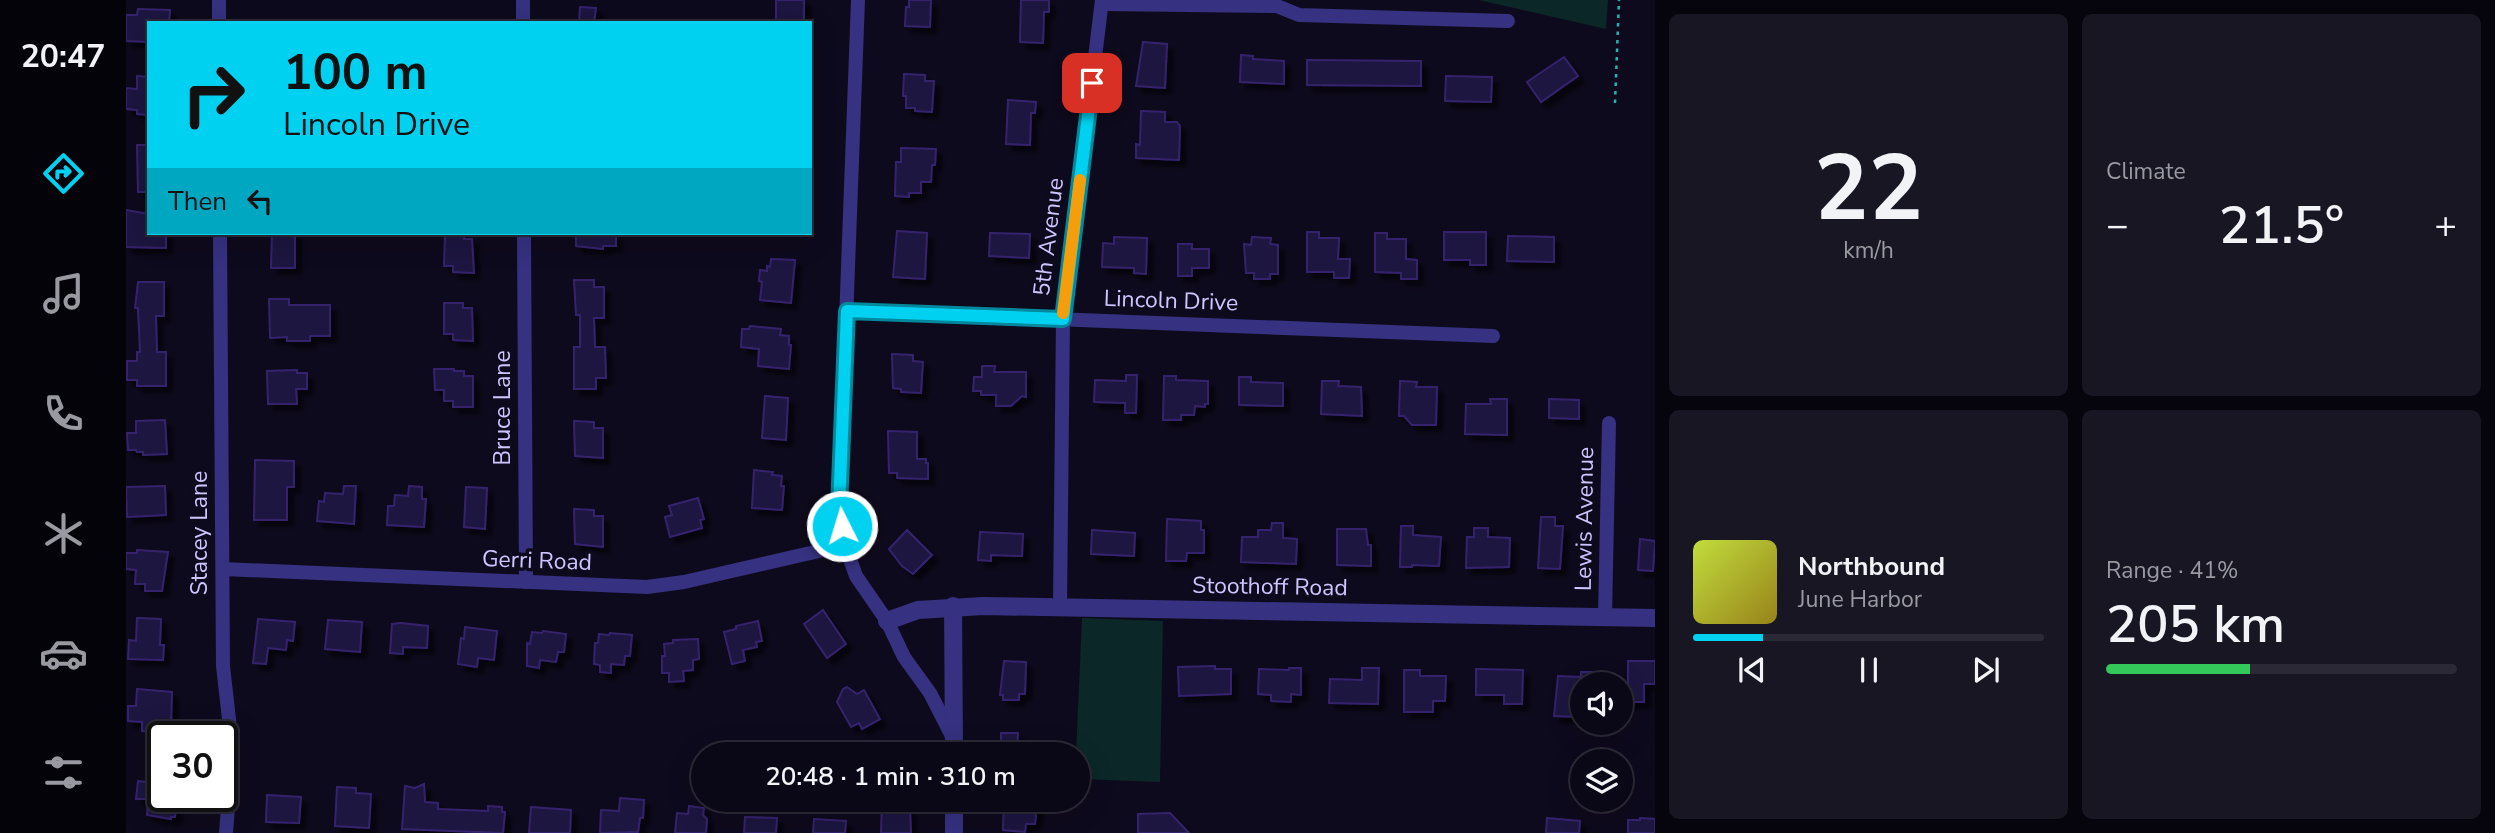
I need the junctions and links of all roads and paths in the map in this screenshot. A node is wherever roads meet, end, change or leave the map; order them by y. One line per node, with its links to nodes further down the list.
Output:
1 (219, 0): 6 (street)
2 (523, 0): 7 (street)
3 (858, 0): 12 (street)
4 (1619, 0): 9 (path)
5 (1102, 2): 8 (street); 13 (street, 5th Avenue)
6 (219, 21)
7 (523, 21)
8 (1508, 21)
9 (1615, 103)
10 (220, 235): 17 (street, Stacey Lane)
11 (524, 235): 18 (street, Bruce Lane)
12 (847, 311): 13 (street, Lincoln Drive); 16 (street)
13 (1063, 319): 14 (street, Lincoln Drive); 20 (street, 5th Avenue)
14 (1493, 336)
15 (1609, 423): 21 (street, Lewis Avenue)
16 (845, 545): 18 (street, Gerri Road); 23 (street)
17 (223, 569): 18 (street, Gerri Road); 27 (street, Stacey Lane)
18 (526, 582)
19 (953, 606): 20 (street, Stoothoff Road); 23 (street, Stoothoff Road); 25 (street)
20 (1060, 606): 21 (street, Stoothoff Road)
21 (1605, 616): 22 (street, Stoothoff Road)
22 (1655, 618)
23 (887, 621): 24 (street)
24 (952, 742)
25 (954, 742)
26 (954, 812): 28 (street)
27 (226, 833)
28 (954, 833)

